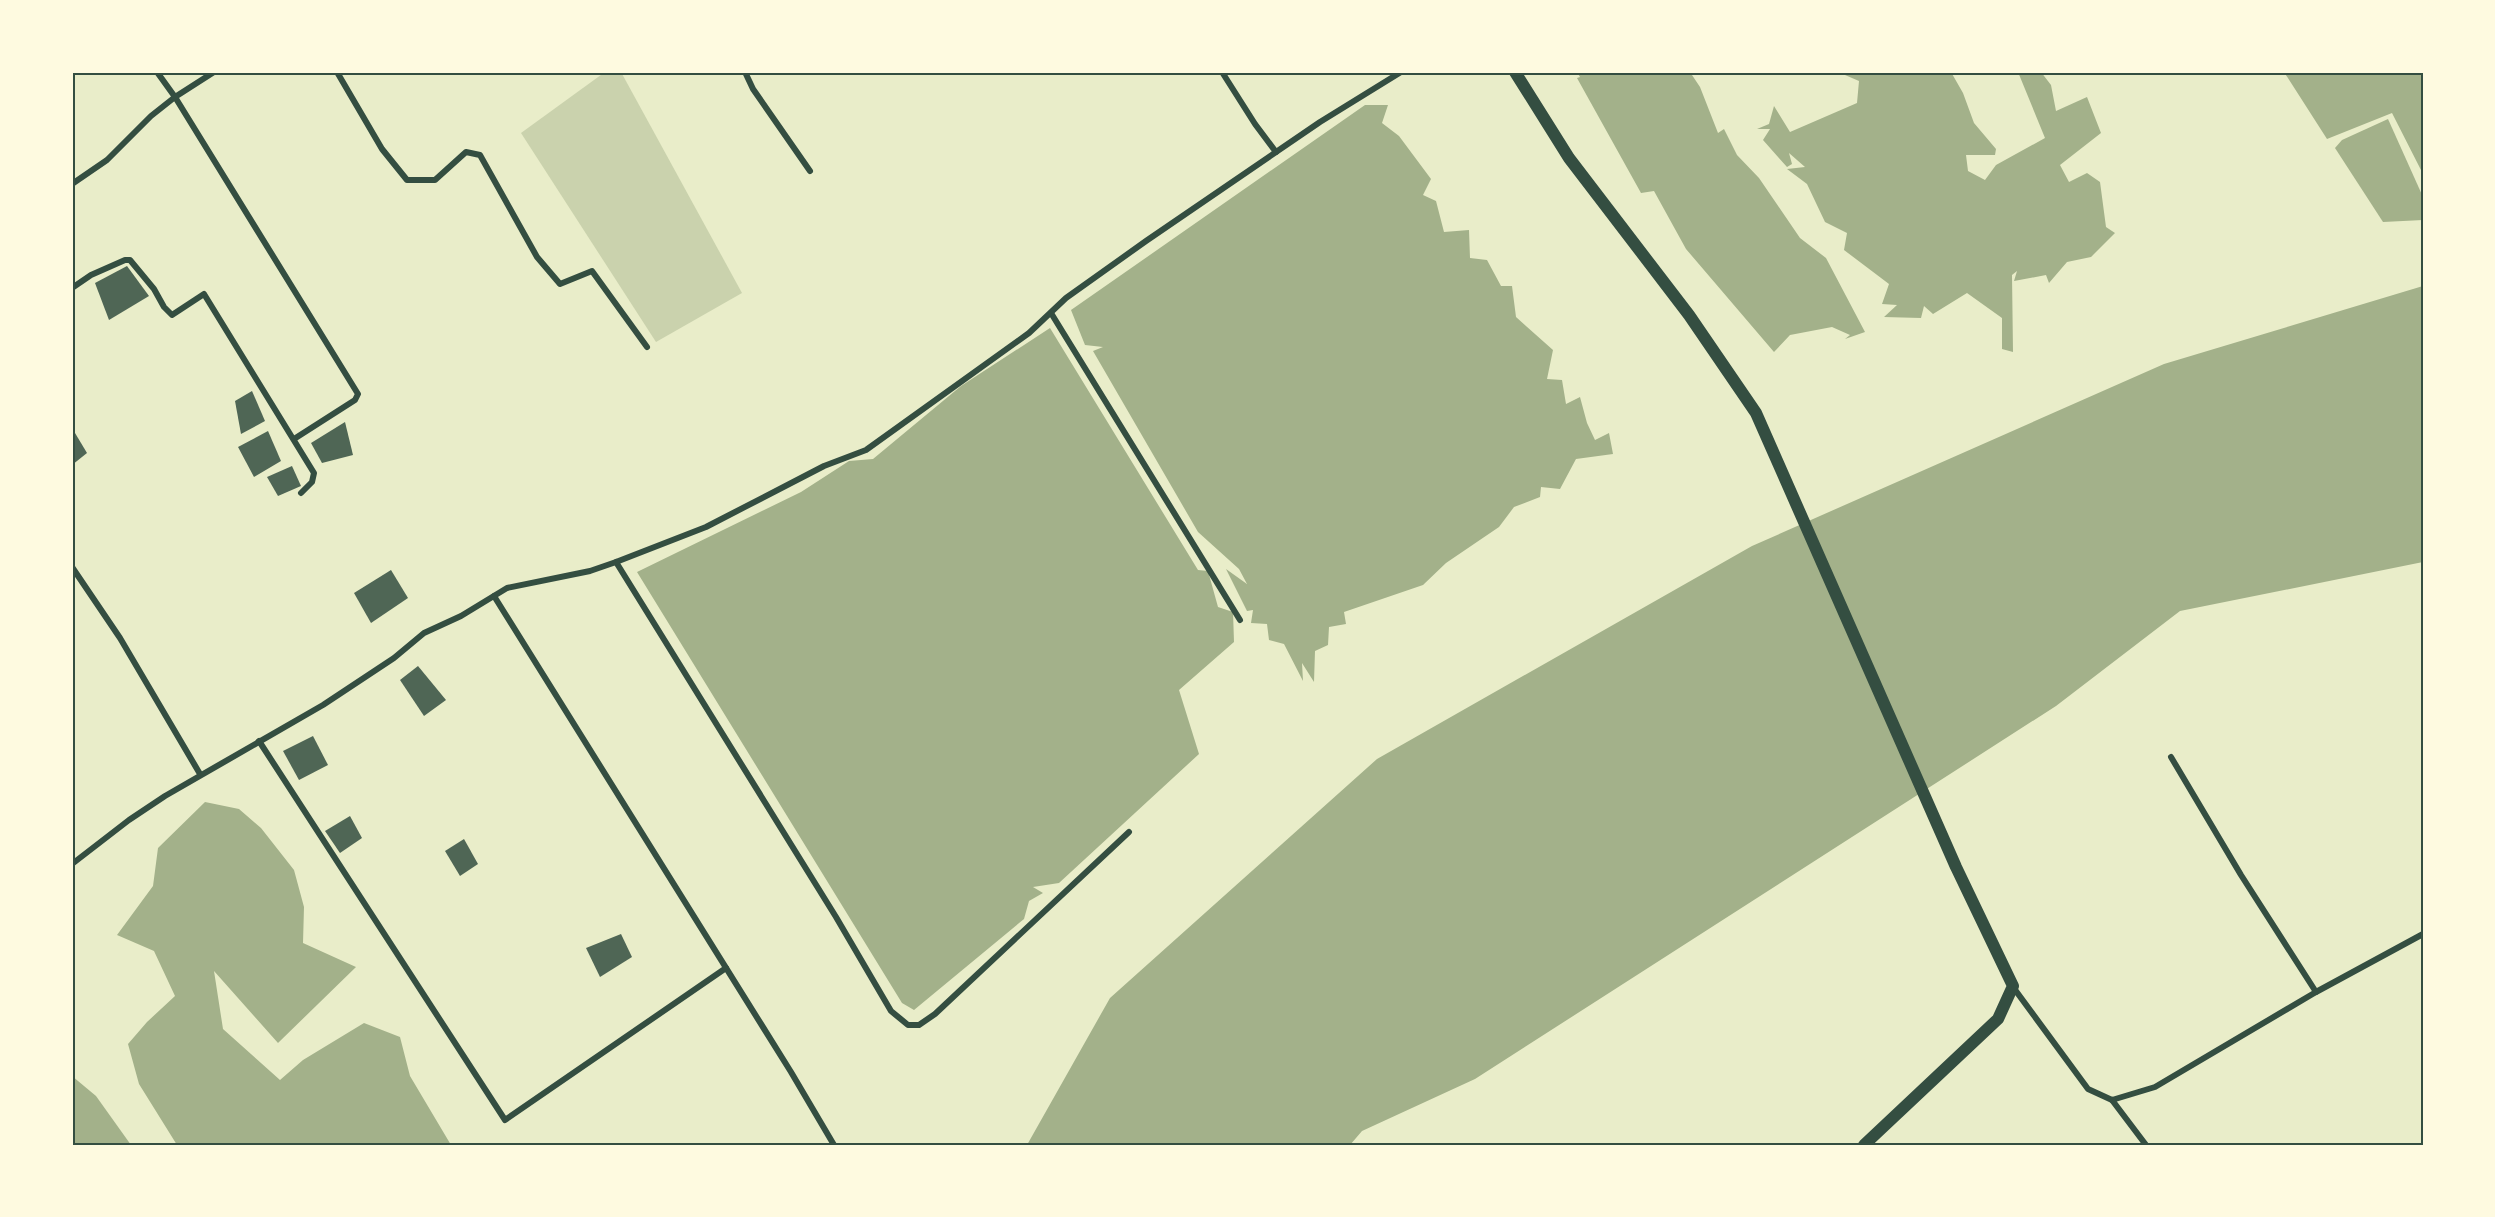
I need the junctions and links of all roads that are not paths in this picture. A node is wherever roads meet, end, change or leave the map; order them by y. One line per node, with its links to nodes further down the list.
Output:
1 (157, 72): 8 (street)
2 (214, 72): 8 (street)
3 (337, 72): 14 (street)
4 (745, 72): 10 (street)
5 (1222, 72): 9 (street)
6 (1401, 72): 9 (street)
7 (1515, 72): 28 (main road)
8 (176, 97): 11 (street); 15 (street)
9 (1276, 152): 13 (street)
10 (810, 171)
11 (72, 184)
12 (72, 288): 15 (street)
13 (1051, 313): 17 (street); 20 (street)
14 (647, 347)
15 (294, 439): 16 (street)
16 (301, 493)
17 (615, 562): 19 (street); 24 (street)
18 (72, 567): 23 (street)
19 (494, 596): 21 (street); 27 (street)
20 (1240, 620)
21 (259, 741): 23 (street); 27 (street)
22 (2171, 757): 29 (street)
23 (200, 774): 25 (street)
24 (1129, 832)
25 (72, 864)
26 (2423, 934): 29 (street)
27 (726, 968): 31 (street)
28 (2013, 986): 30 (street); 32 (main road)
29 (2316, 993): 30 (street)
30 (2112, 1100): 33 (street)
31 (834, 1145)
32 (1864, 1145)
33 (2146, 1145)

